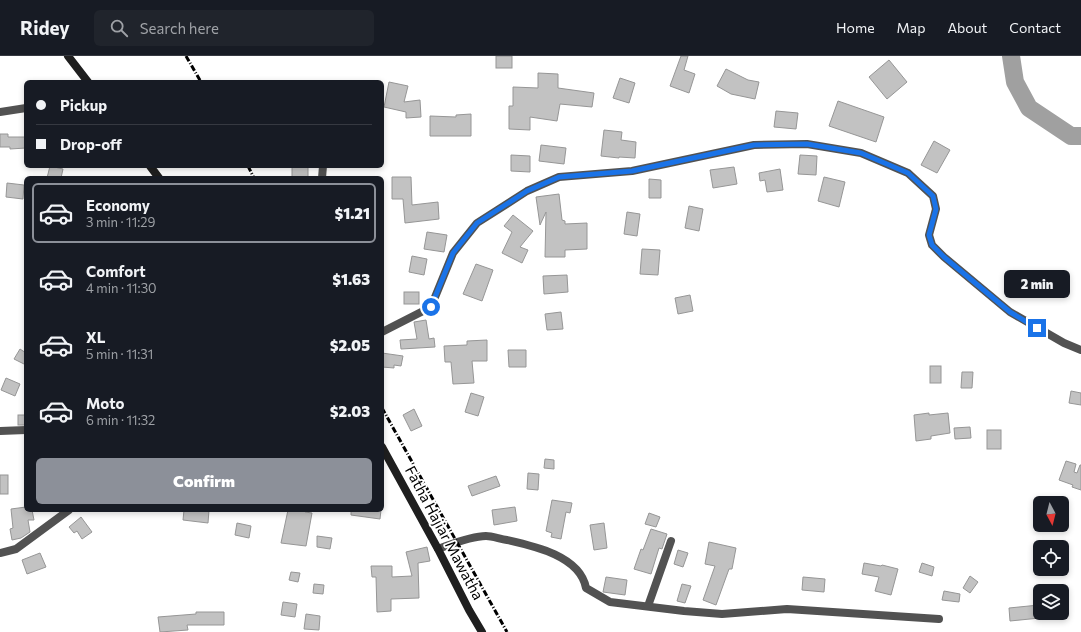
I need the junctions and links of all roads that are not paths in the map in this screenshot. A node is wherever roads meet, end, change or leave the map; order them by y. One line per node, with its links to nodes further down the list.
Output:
1 (68, 56): 2 (street)
2 (86, 80)
3 (24, 108): 4 (street)
4 (0, 112)
5 (384, 331): 6 (street)
6 (1081, 350)
7 (24, 430): 8 (street)
8 (0, 431)
9 (384, 451): 12 (street, Fatha Hajiar Mawatha)
10 (66, 512): 13 (street)
11 (671, 542): 14 (street)
12 (438, 549): 14 (street); 16 (street, Fatha Hajiar Mawatha)
13 (0, 554)
14 (648, 606): 15 (street)
15 (939, 619)
16 (482, 632)

